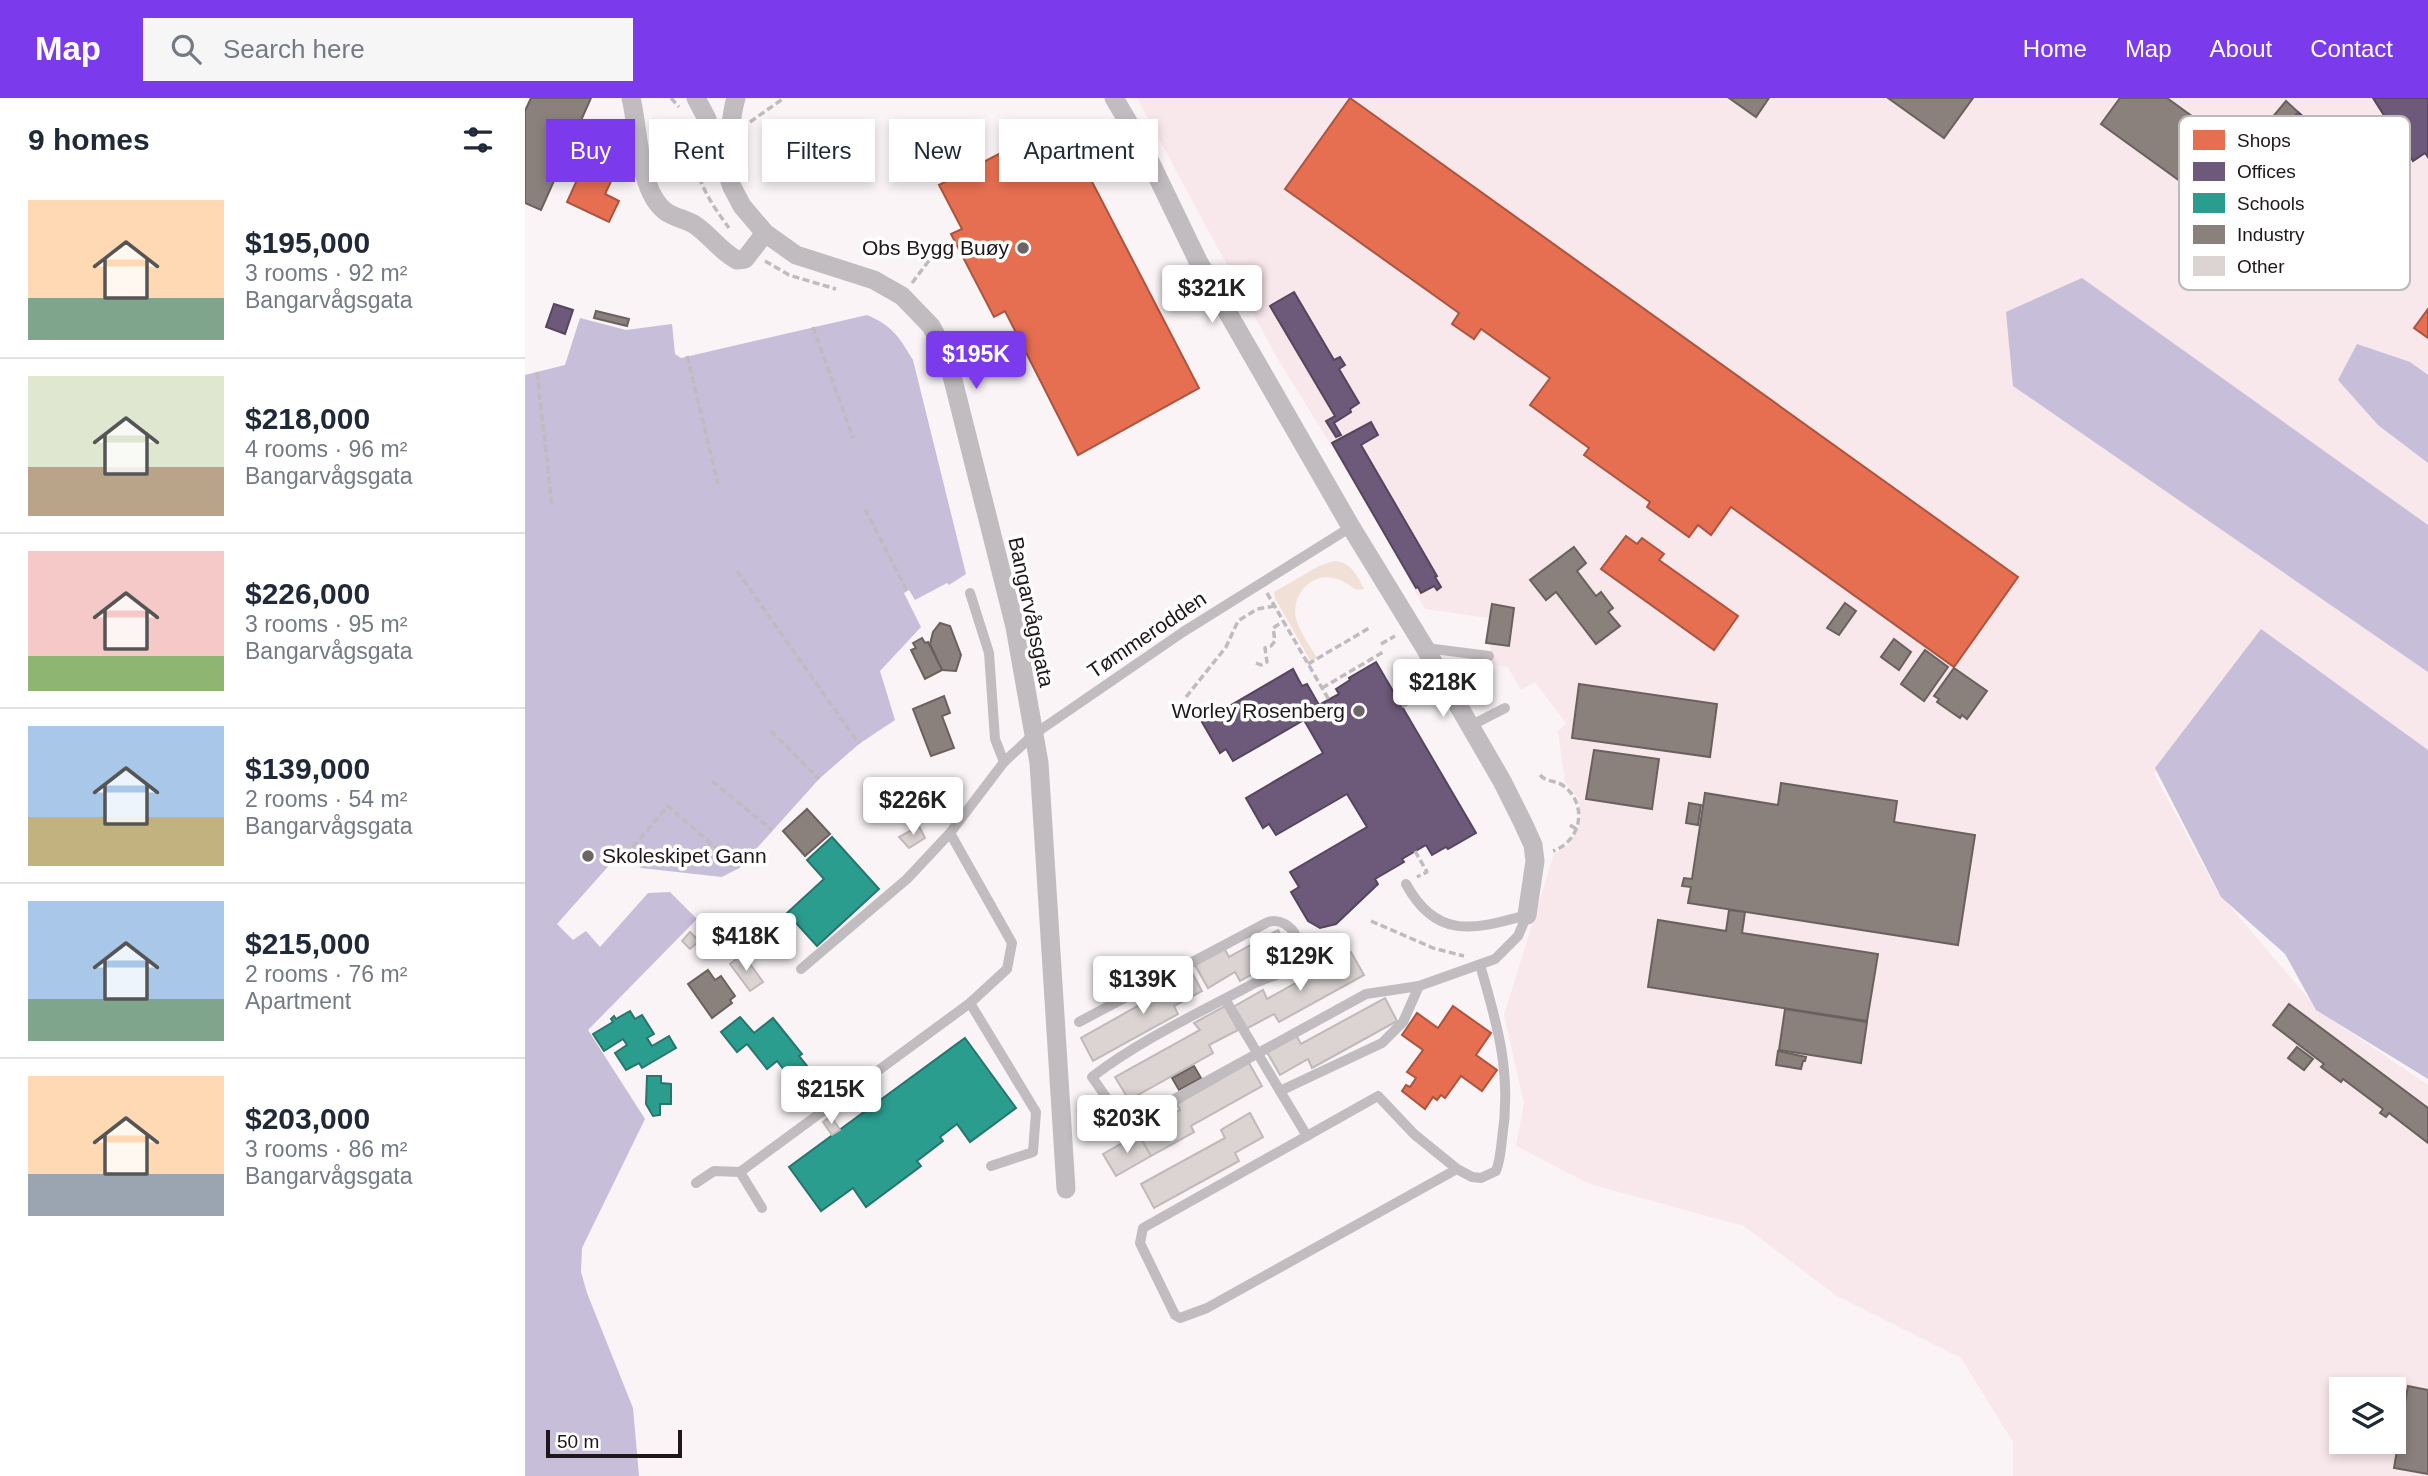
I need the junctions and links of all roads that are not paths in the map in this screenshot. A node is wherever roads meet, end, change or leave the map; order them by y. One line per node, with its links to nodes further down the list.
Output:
1 (736, 98): 6 (street)
2 (1114, 98): 11 (street)
3 (633, 105): 8 (street)
4 (689, 105): 5 (street, Bangarvågsgata)
5 (707, 119)
6 (731, 119)
7 (730, 182): 8 (street, Bangarvågsgata)
8 (765, 233): 10 (street, Bangarvågsgata)
9 (989, 341): 10 (lane)
10 (947, 356): 17 (street, Bangarvågsgata)
11 (1351, 527): 13 (street); 17 (lane, Tømmerodden)
12 (970, 593): 18 (lane)
13 (1425, 648): 14 (lane); 16 (street)
14 (1489, 656)
15 (1505, 709): 16 (lane)
16 (1470, 726): 21 (street)
17 (1033, 735): 18 (lane, Tømmerodden); 35 (street, Bangarvågsgata)
18 (1004, 762): 19 (lane, Tømmerodden)
19 (950, 834): 23 (lane, Tømmerodden); 26 (lane)
20 (1406, 884): 21 (lane)
21 (1527, 915): 22 (lane)
22 (1485, 963): 24 (lane); 32 (lane)
23 (801, 969)
24 (1419, 986): 28 (lane); 29 (lane)
25 (1225, 999): 27 (lane); 28 (lane); 28 (lane)
26 (970, 1003): 31 (lane); 33 (lane)
27 (1079, 1022)
28 (1256, 1053): 29 (lane)
29 (1280, 1091): 30 (lane)
30 (1307, 1136): 32 (lane); 32 (lane)
31 (991, 1166)
32 (1457, 1169)
33 (740, 1172): 34 (lane); 36 (lane)
34 (696, 1183)
35 (1066, 1189)
36 (762, 1208)

